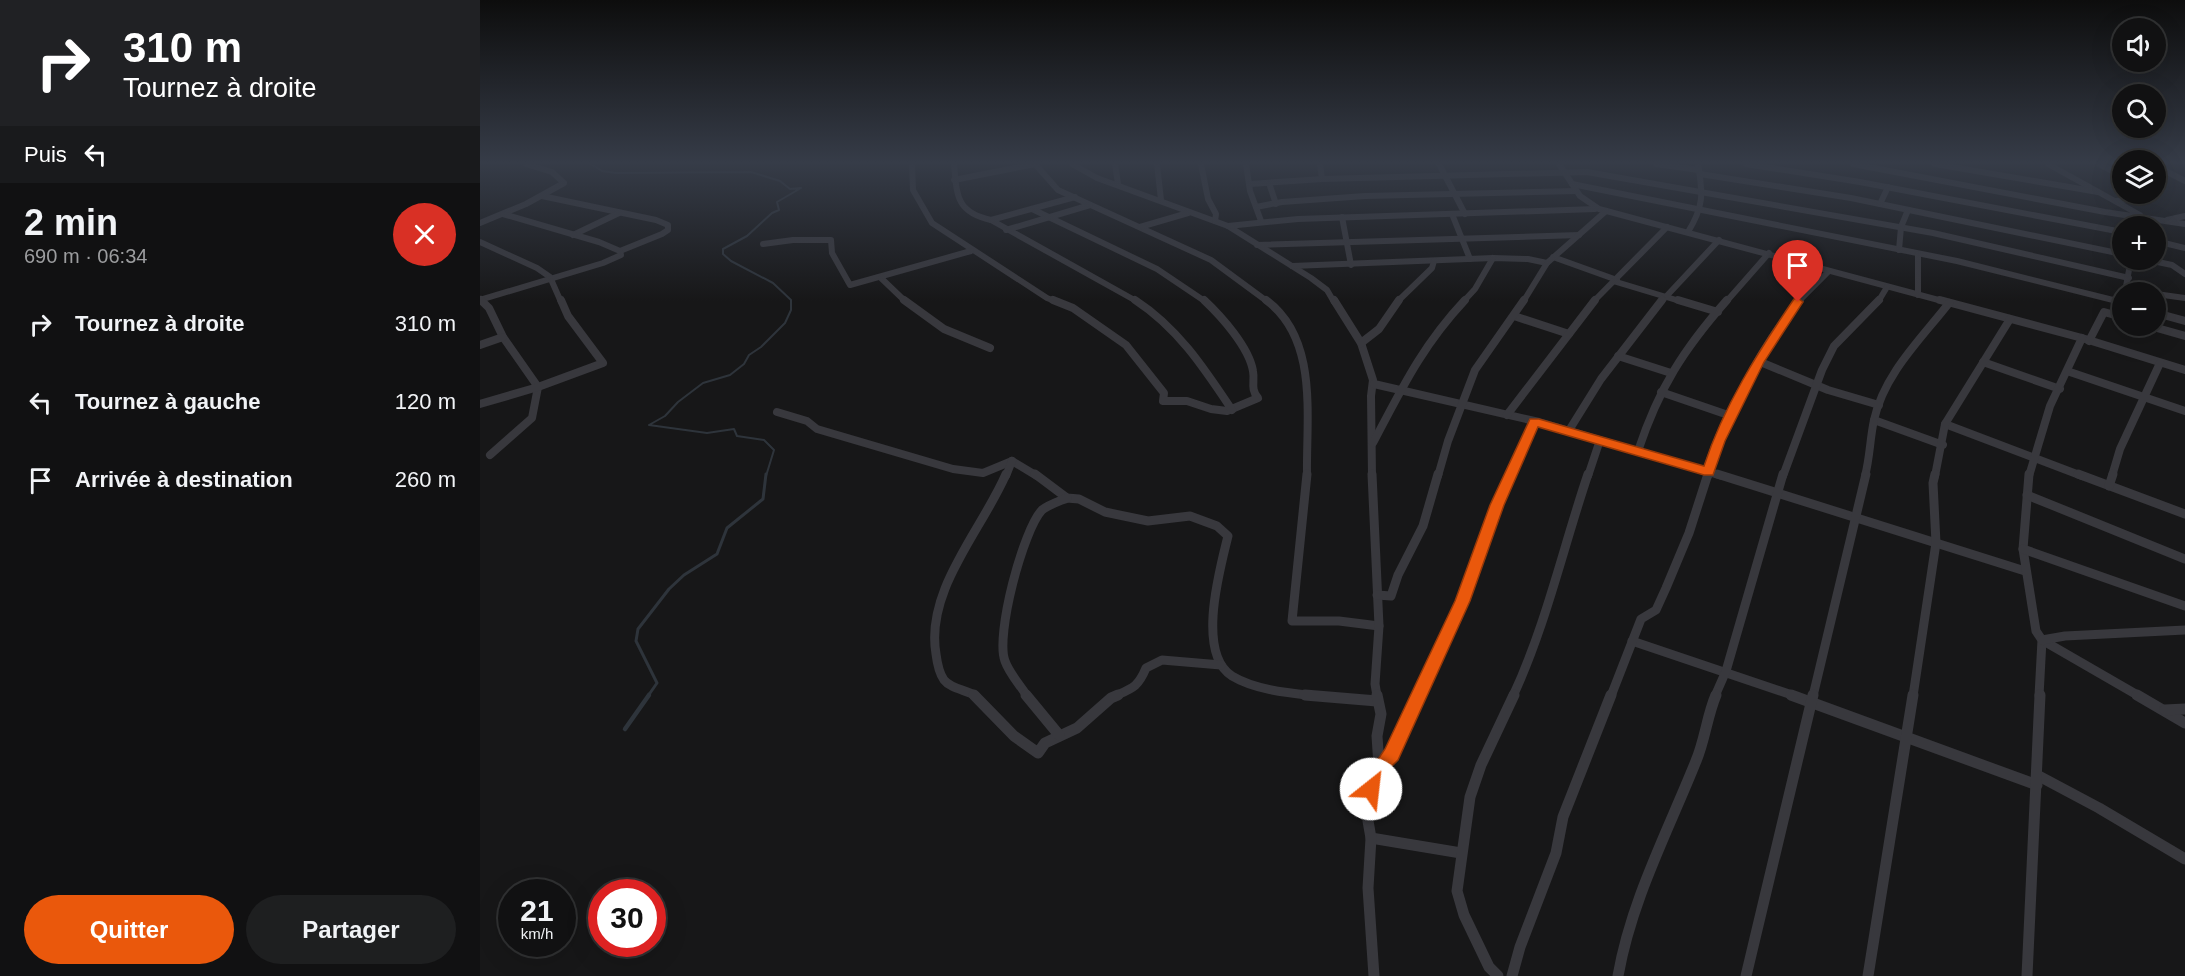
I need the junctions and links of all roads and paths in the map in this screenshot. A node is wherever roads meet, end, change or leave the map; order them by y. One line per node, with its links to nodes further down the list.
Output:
1 (513, 210): 23 (street)
2 (603, 210): 21 (street)
3 (924, 210): 57 (street)
4 (969, 210): 30 (street)
5 (1030, 210): 30 (street)
6 (1033, 210): 29 (street)
7 (1076, 210): 29 (street)
8 (1101, 210): 37 (street)
9 (1181, 210): 22 (street)
10 (1214, 210): 33 (street)
11 (1257, 210): 34 (street)
12 (1463, 210): 25 (street)
13 (1603, 210): 25 (street); 39 (street); 46 (street)
14 (1694, 210): 19 (street)
15 (1803, 210): 40 (street)
16 (1908, 210): 40 (street); 58 (street)
17 (2007, 210): 41 (street)
18 (2092, 210): 20 (street)
19 (1702, 211): 44 (street); 55 (street)
20 (2105, 212): 26 (street); 41 (street)
21 (619, 213): 45 (street); 56 (street)
22 (1188, 213): 33 (street); 37 (street)
23 (503, 214): 35 (street); 45 (street)
24 (1452, 214): 25 (street); 28 (street); 47 (street)
25 (1465, 214)
26 (2132, 216)
27 (2185, 216): 31 (street)
28 (1342, 217): 34 (street); 49 (street)
29 (1049, 218): 42 (street); 115 (street)
30 (991, 220): 42 (street)
31 (2166, 220)
32 (2166, 220): 36 (street)
33 (1215, 221): 38 (street)
34 (1261, 221): 38 (street)
35 (480, 223)
36 (2185, 224)
37 (1140, 226): 144 (street)
38 (1227, 226): 53 (street)
39 (1667, 227): 44 (street); 74 (street)
40 (1901, 227): 55 (street); 73 (street)
41 (2104, 228): 43 (street)
42 (1006, 230): 115 (street)
43 (2112, 230)
44 (1688, 232): 48 (street)
45 (573, 234): 56 (street)
46 (1579, 235): 47 (street); 63 (street)
47 (1461, 238): 49 (street); 62 (street)
48 (1719, 240): 59 (street); 79 (street)
49 (1347, 241): 53 (street); 66 (street)
50 (480, 242): 71 (street)
51 (2166, 243): 54 (street)
52 (763, 244): 72 (street)
53 (1257, 245): 67 (street)
54 (2185, 248)
55 (1899, 250): 60 (street)
56 (620, 251): 71 (street)
57 (971, 251): 72 (street); 115 (street)
58 (2112, 252)
59 (1768, 253): 69 (street); 84 (street)
60 (1918, 254): 77 (street); 82 (street)
61 (1493, 258): 62 (street); 63 (street); 109 (street)
62 (1470, 259): 64 (street)
63 (1550, 260): 74 (street); 86 (street)
64 (1434, 261): 66 (street); 95 (street)
65 (2166, 263): 70 (street)
66 (1351, 265): 67 (street)
67 (1292, 266): 95 (street)
68 (2129, 270): 73 (street)
69 (1828, 272): 76 (street); 99 (street)
70 (2185, 274)
71 (550, 277): 81 (street); 107 (street)
72 (880, 278): 97 (street)
73 (2129, 278): 75 (street)
74 (1615, 280): 79 (street); 91 (street)
75 (2128, 282)
76 (1887, 287): 77 (street); 106 (street)
77 (1918, 295): 83 (street)
78 (2166, 295): 80 (street)
79 (1665, 296): 84 (street); 98 (street)
80 (2185, 298)
81 (480, 299): 93 (street)
82 (2112, 300)
83 (1949, 303): 88 (street); 114 (street)
84 (1718, 312): 104 (street)
85 (2112, 314): 94 (street)
86 (1514, 316): 91 (street); 112 (street)
87 (2166, 316): 89 (street)
88 (2010, 319): 94 (street); 100 (street)
89 (2185, 321)
90 (2166, 331): 92 (street)
91 (1569, 334): 118 (street)
92 (2185, 336)
93 (503, 337): 96 (street); 107 (street)
94 (2086, 339): 101 (street); 103 (street)
95 (1361, 343): 105 (street)
96 (480, 345)
97 (990, 348)
98 (1618, 356): 104 (street); 123 (street)
99 (1758, 362): 106 (street); 119 (street)
100 (1983, 362): 108 (street); 122 (street)
101 (2160, 363): 102 (street); 111 (street)
102 (2185, 370)
103 (2067, 371): 108 (street); 111 (street)
104 (1671, 373): 110 (street)
105 (1374, 384): 109 (street); 126 (street)
106 (1816, 385): 114 (street); 133 (street)
107 (538, 387): 113 (street); 128 (street)
108 (2060, 388): 129 (street)
109 (1401, 389): 112 (street); 126 (street)
110 (1661, 392): 119 (street); 127 (street)
111 (2145, 398): 116 (street); 132 (street)
112 (1462, 403): 118 (street); 142 (street)
113 (480, 404)
114 (1879, 405): 120 (street)
115 (1232, 410)
116 (2185, 411)
117 (777, 412): 130 (street)
118 (1507, 415): 121 (street)
119 (1731, 416): 131 (street)
120 (1874, 420): 125 (street); 137 (street)
121 (1534, 422): 123 (street); 157 (street)
122 (1945, 424): 125 (street); 129 (street)
123 (1568, 432): 124 (street)
124 (1600, 440): 127 (street); 160 (street)
125 (1943, 445): 138 (street)
126 (1372, 446): 142 (street)
127 (1638, 451): 131 (street)
128 (490, 455)
129 (2033, 456): 132 (street); 134 (street)
130 (1012, 461): 135 (street); 155 (street)
131 (1708, 472): 133 (street); 147 (street)
132 (2109, 486): 136 (street)
133 (1776, 493): 137 (street); 149 (street)
134 (2028, 495): 139 (street); 140 (street)
135 (1067, 498): 148 (street); 155 (street)
136 (2185, 514)
137 (1854, 516): 138 (street); 151 (street)
138 (1936, 543): 141 (street); 156 (street)
139 (2024, 549): 141 (street); 143 (street)
140 (2185, 559)
141 (2025, 571): 146 (street)
142 (1377, 595): 144 (street)
143 (2185, 606)
144 (1379, 626): 150 (street)
145 (2185, 630): 146 (street)
146 (2042, 640): 153 (street); 158 (street)
147 (1632, 641): 149 (street); 164 (street)
148 (1221, 665): 150 (street); 155 (street)
149 (1726, 671): 151 (street); 165 (street)
150 (1377, 701): 157 (street)
151 (1810, 702): 156 (street); 166 (street)
152 (2185, 709): 153 (street)
153 (2163, 711): 154 (street)
154 (2185, 723)
155 (1059, 735)
156 (1908, 739): 158 (street); 167 (street)
157 (1379, 766): 159 (street)
158 (2037, 780): 161 (street); 168 (street)
159 (1371, 838): 160 (street); 162 (street)
160 (1461, 853): 163 (street)
161 (2185, 859)
162 (1374, 976)
163 (1498, 976)
164 (1512, 976)
165 (1618, 976)
166 (1746, 976)
167 (1868, 976)
168 (2027, 976)

